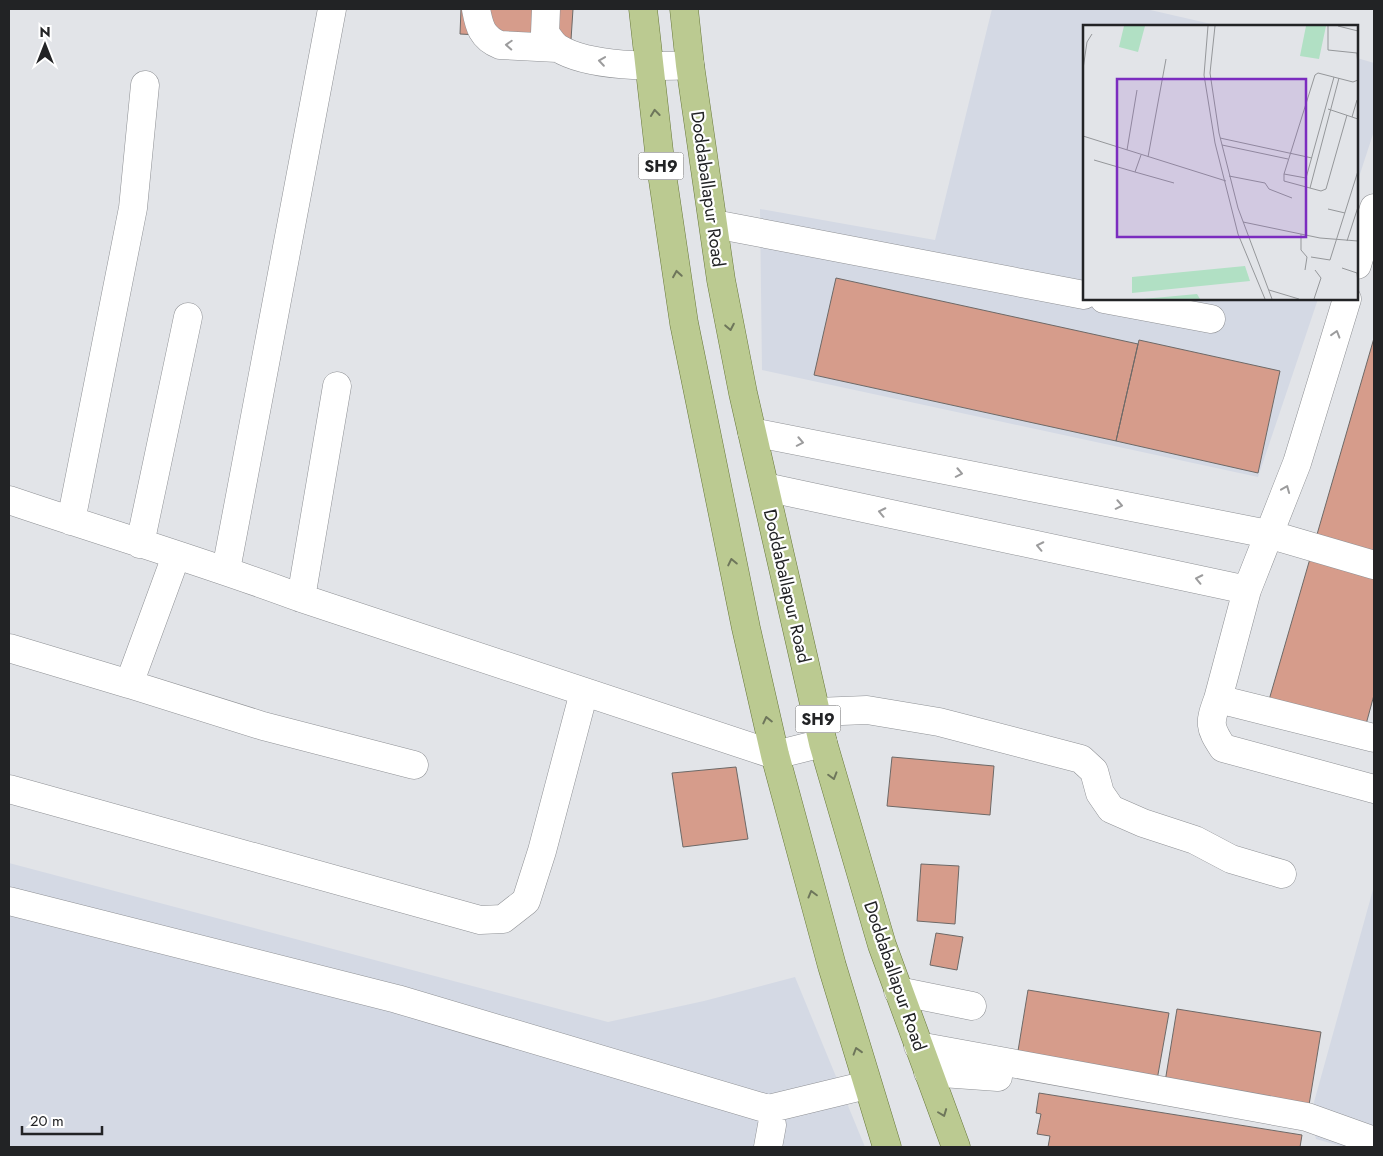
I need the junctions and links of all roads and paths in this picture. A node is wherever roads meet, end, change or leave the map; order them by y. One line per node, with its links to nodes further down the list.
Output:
1 (332, 9): 27 (street)
2 (476, 9): 6 (street, one-way to 2)
3 (546, 9): 6 (street)
4 (643, 9): 8 (main road, SH9)
5 (684, 9): 7 (main road, Doddaballapur Road / SH9)
6 (558, 48): 8 (street, one-way to 6)
7 (690, 65): 8 (street); 11 (main road, Doddaballapur Road / SH9)
8 (650, 67): 37 (main road, SH9, one-way to 8)
9 (145, 85): 22 (street)
10 (1374, 208): 12 (street)
11 (714, 224): 13 (street); 19 (main road, Doddaballapur Road / SH9, one-way to 19)
12 (1358, 262)
13 (1083, 295)
14 (1109, 300): 17 (street)
15 (1347, 300): 23 (street, one-way to 15)
16 (188, 317): 24 (street)
17 (1211, 319)
18 (337, 386): 29 (street)
19 (752, 432): 20 (main road, Doddaballapur Road / SH9); 23 (street, one-way to 23)
20 (765, 487): 28 (street, one-way to 20); 34 (main road, Doddaballapur Road / SH9)
21 (9, 500): 22 (street)
22 (71, 521): 24 (street)
23 (1268, 534): 26 (street); 28 (street)
24 (140, 544): 25 (street)
25 (176, 556): 27 (street); 31 (street)
26 (1374, 565)
27 (226, 570): 29 (street)
28 (1247, 590): 33 (street)
29 (301, 598): 32 (street)
30 (9, 648): 31 (street)
31 (128, 684): 38 (street)
32 (584, 692): 37 (street); 39 (street)
33 (1218, 699): 35 (street); 40 (street)
34 (816, 712): 36 (main road, Doddaballapur Road / SH9); 41 (street)
35 (1374, 738)
36 (823, 742): 37 (street); 43 (main road, Doddaballapur Road / SH9, one-way to 43)
37 (775, 754): 47 (main road, SH9, one-way to 37)
38 (414, 765)
39 (9, 789)
40 (1374, 789)
41 (1282, 874)
42 (9, 902): 47 (street)
43 (898, 991): 44 (street); 45 (main road, Doddaballapur Road / SH9)
44 (972, 1006)
45 (918, 1046): 46 (main road, Doddaballapur Road / SH9); 49 (street)
46 (928, 1072): 48 (street); 52 (main road, Doddaballapur Road / SH9, one-way to 52)
47 (867, 1085): 51 (main road, SH9)
48 (1182, 1112)
49 (1346, 1139): 50 (street)
50 (1374, 1141)
51 (887, 1147)
52 (956, 1147)

